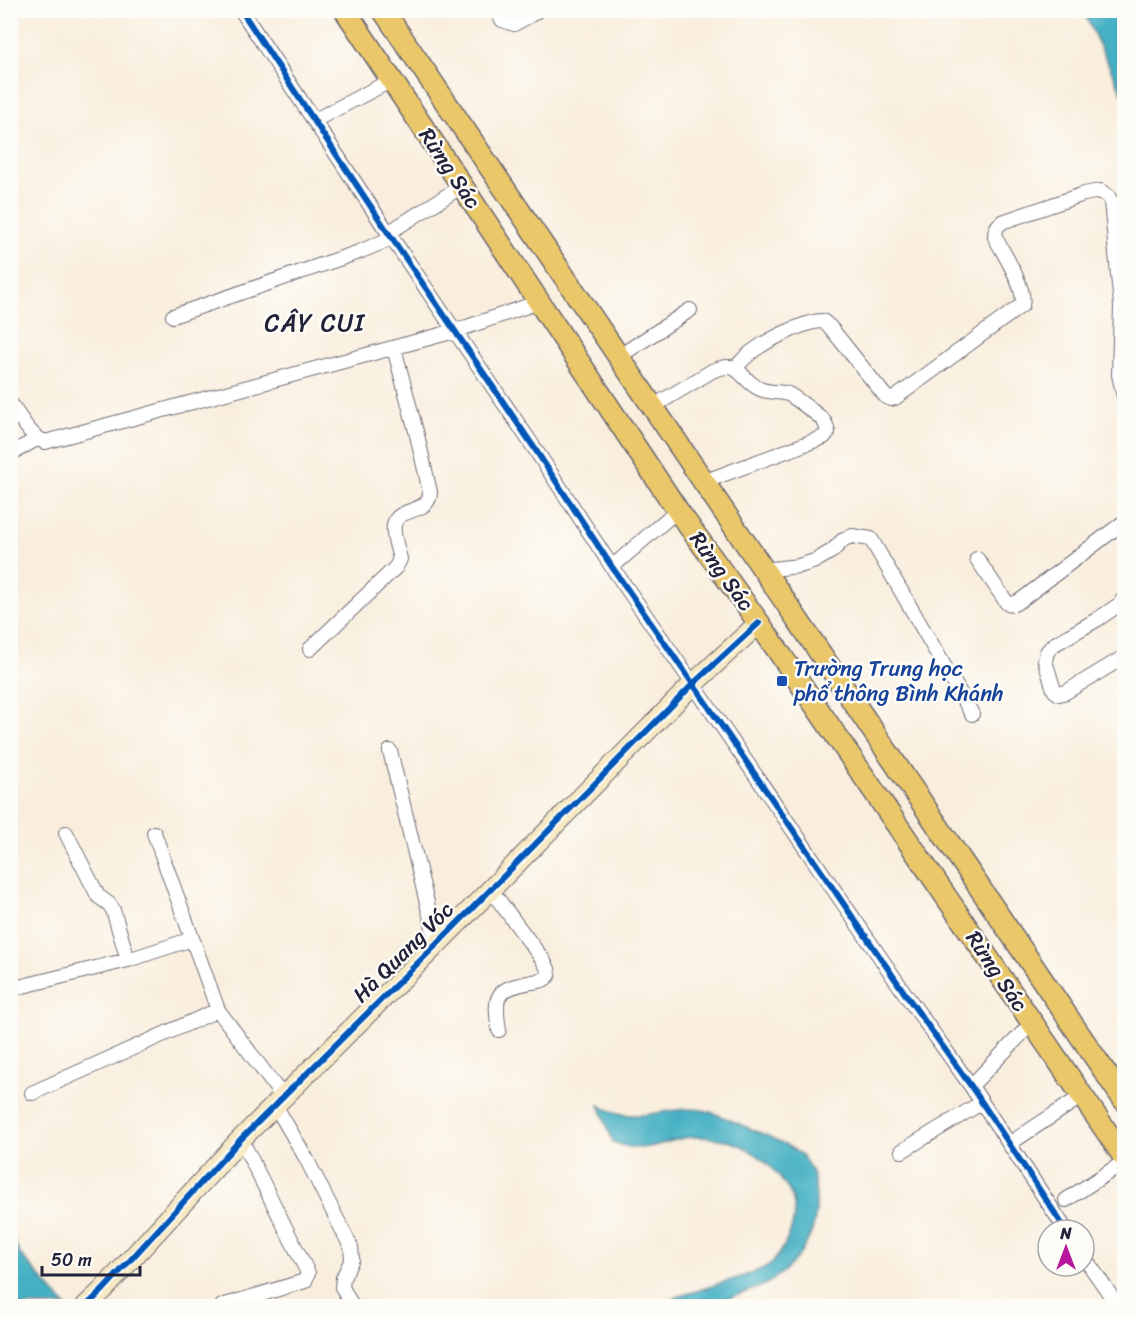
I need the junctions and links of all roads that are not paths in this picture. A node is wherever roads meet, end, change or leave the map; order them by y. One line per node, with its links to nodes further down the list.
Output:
1 (241, 10): 7 (street)
2 (345, 10): 6 (main road, Rừng Sác)
3 (382, 10): 15 (main road, Rừng Sác)
4 (496, 10): 5 (street)
5 (538, 10)
6 (385, 84): 7 (street); 8 (main road, Rừng Sác)
7 (321, 117): 9 (street)
8 (455, 190): 9 (street); 10 (main road, Rừng Sác)
9 (390, 235): 12 (street); 13 (street)
10 (531, 304): 13 (street); 23 (main road, Rừng Sác)
11 (690, 310): 15 (street)
12 (173, 316)
13 (455, 331): 14 (street); 26 (street)
14 (394, 348): 20 (street); 31 (street)
15 (618, 357): 19 (main road, Rừng Sác)
16 (735, 368): 17 (street); 19 (street); 22 (street)
17 (1125, 396)
18 (10, 403): 20 (street)
19 (652, 407): 22 (main road, Rừng Sác)
20 (37, 439): 21 (street)
21 (10, 454)
22 (703, 482): 27 (main road, Rừng Sác)
23 (672, 516): 26 (street); 30 (main road, Rừng Sác)
24 (1125, 522): 25 (street)
25 (977, 559)
26 (612, 567): 33 (street)
27 (763, 570): 29 (main road, Rừng Sác); 34 (street)
28 (1125, 598): 32 (street)
29 (786, 602): 30 (main road); 48 (main road, Rừng Sác)
30 (755, 627): 33 (street, Hà Quang Vóc); 44 (main road, Rừng Sác)
31 (310, 649)
32 (1125, 657)
33 (693, 684): 38 (street, Hà Quang Vóc); 46 (street)
34 (972, 714)
35 (390, 751): 40 (street)
36 (66, 833): 41 (street)
37 (154, 833): 39 (street)
38 (491, 890): 40 (street, Hà Quang Vóc); 45 (street)
39 (192, 939): 41 (street); 43 (street)
40 (437, 944): 49 (street, Hà Quang Vóc)
41 (128, 960): 42 (street)
42 (11, 988)
43 (218, 1010): 47 (street); 49 (street)
44 (1032, 1023): 46 (street); 50 (main road, Rừng Sác)
45 (499, 1030)
46 (970, 1086): 51 (street)
47 (32, 1093)
48 (1125, 1100)
49 (279, 1101): 52 (street, Hà Quang Vóc); 62 (street)
50 (1073, 1101): 53 (street); 55 (main road, Rừng Sác)
51 (981, 1103): 53 (street); 54 (street)
52 (241, 1139): 60 (street, Hà Quang Vóc); 61 (street)
53 (1009, 1144): 58 (street)
54 (902, 1151)
55 (1125, 1157)
56 (1125, 1162): 57 (street)
57 (1066, 1200)
58 (1058, 1218)
59 (1096, 1274): 63 (street)
60 (86, 1306)
61 (222, 1306)
62 (352, 1306)
63 (1118, 1306)

